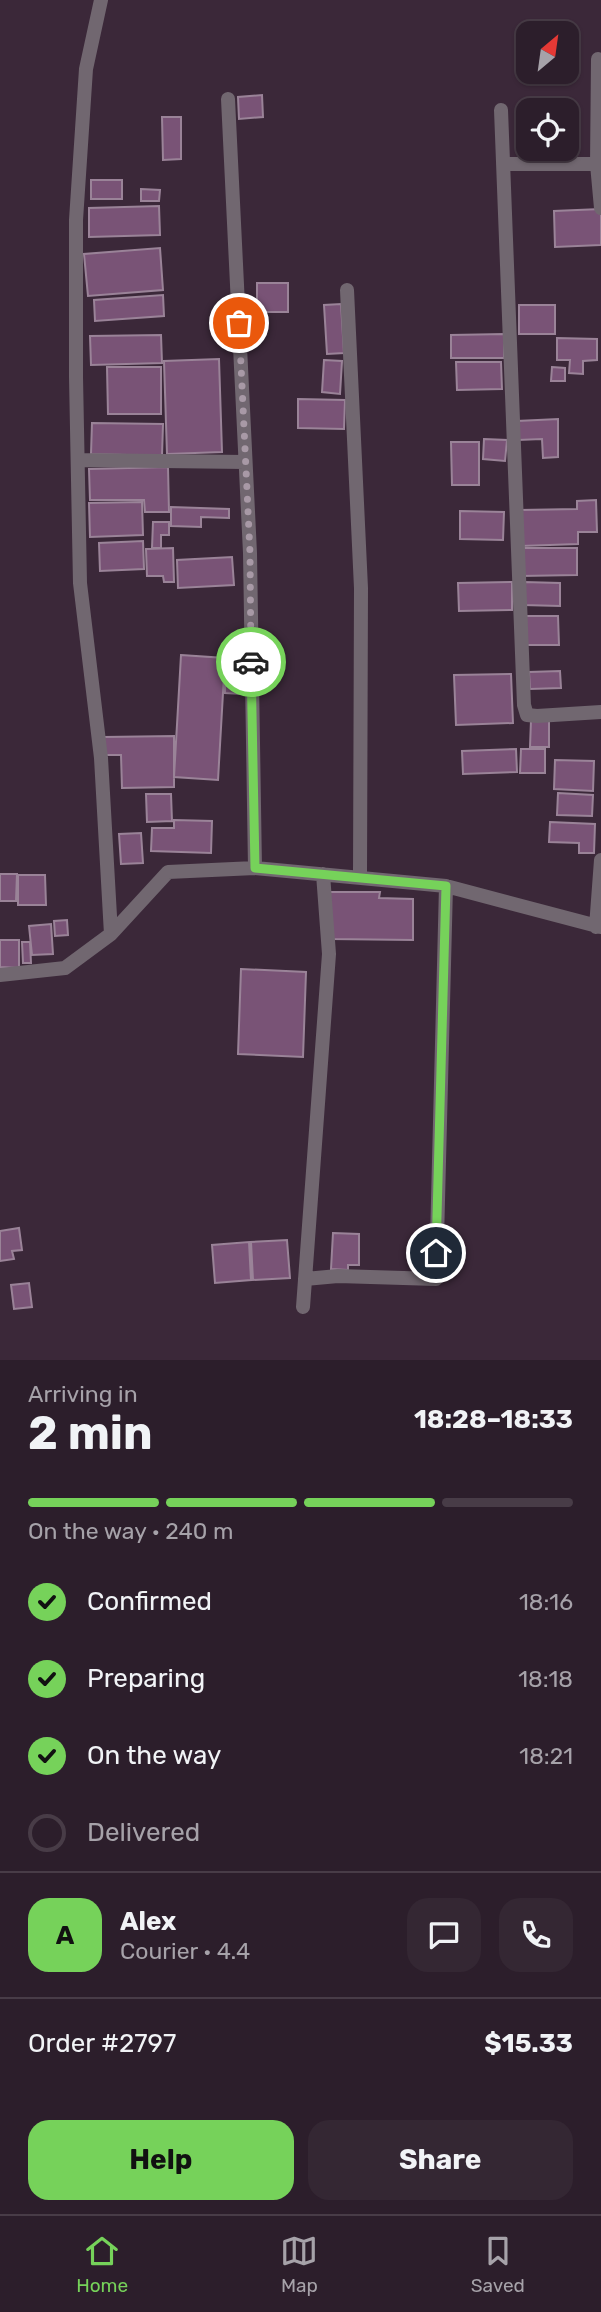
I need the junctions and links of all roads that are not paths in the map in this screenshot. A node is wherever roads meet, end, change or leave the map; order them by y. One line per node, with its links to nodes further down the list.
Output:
1 (101, 0): 9 (street)
2 (598, 59): 5 (street)
3 (228, 100): 10 (street)
4 (501, 110): 6 (street)
5 (597, 163): 6 (street); 7 (street)
6 (503, 164): 11 (street)
7 (601, 208)
8 (346, 290): 15 (street)
9 (78, 460): 10 (street); 18 (street)
10 (245, 463): 13 (street)
11 (601, 712)
12 (601, 860): 17 (street)
13 (255, 868): 14 (street); 18 (street)
14 (323, 874): 15 (street); 20 (street)
15 (360, 877): 16 (street)
16 (446, 886): 17 (street); 20 (street)
17 (599, 927)
18 (111, 934): 19 (street)
19 (0, 975)
20 (305, 1279): 21 (street)
21 (303, 1307)

